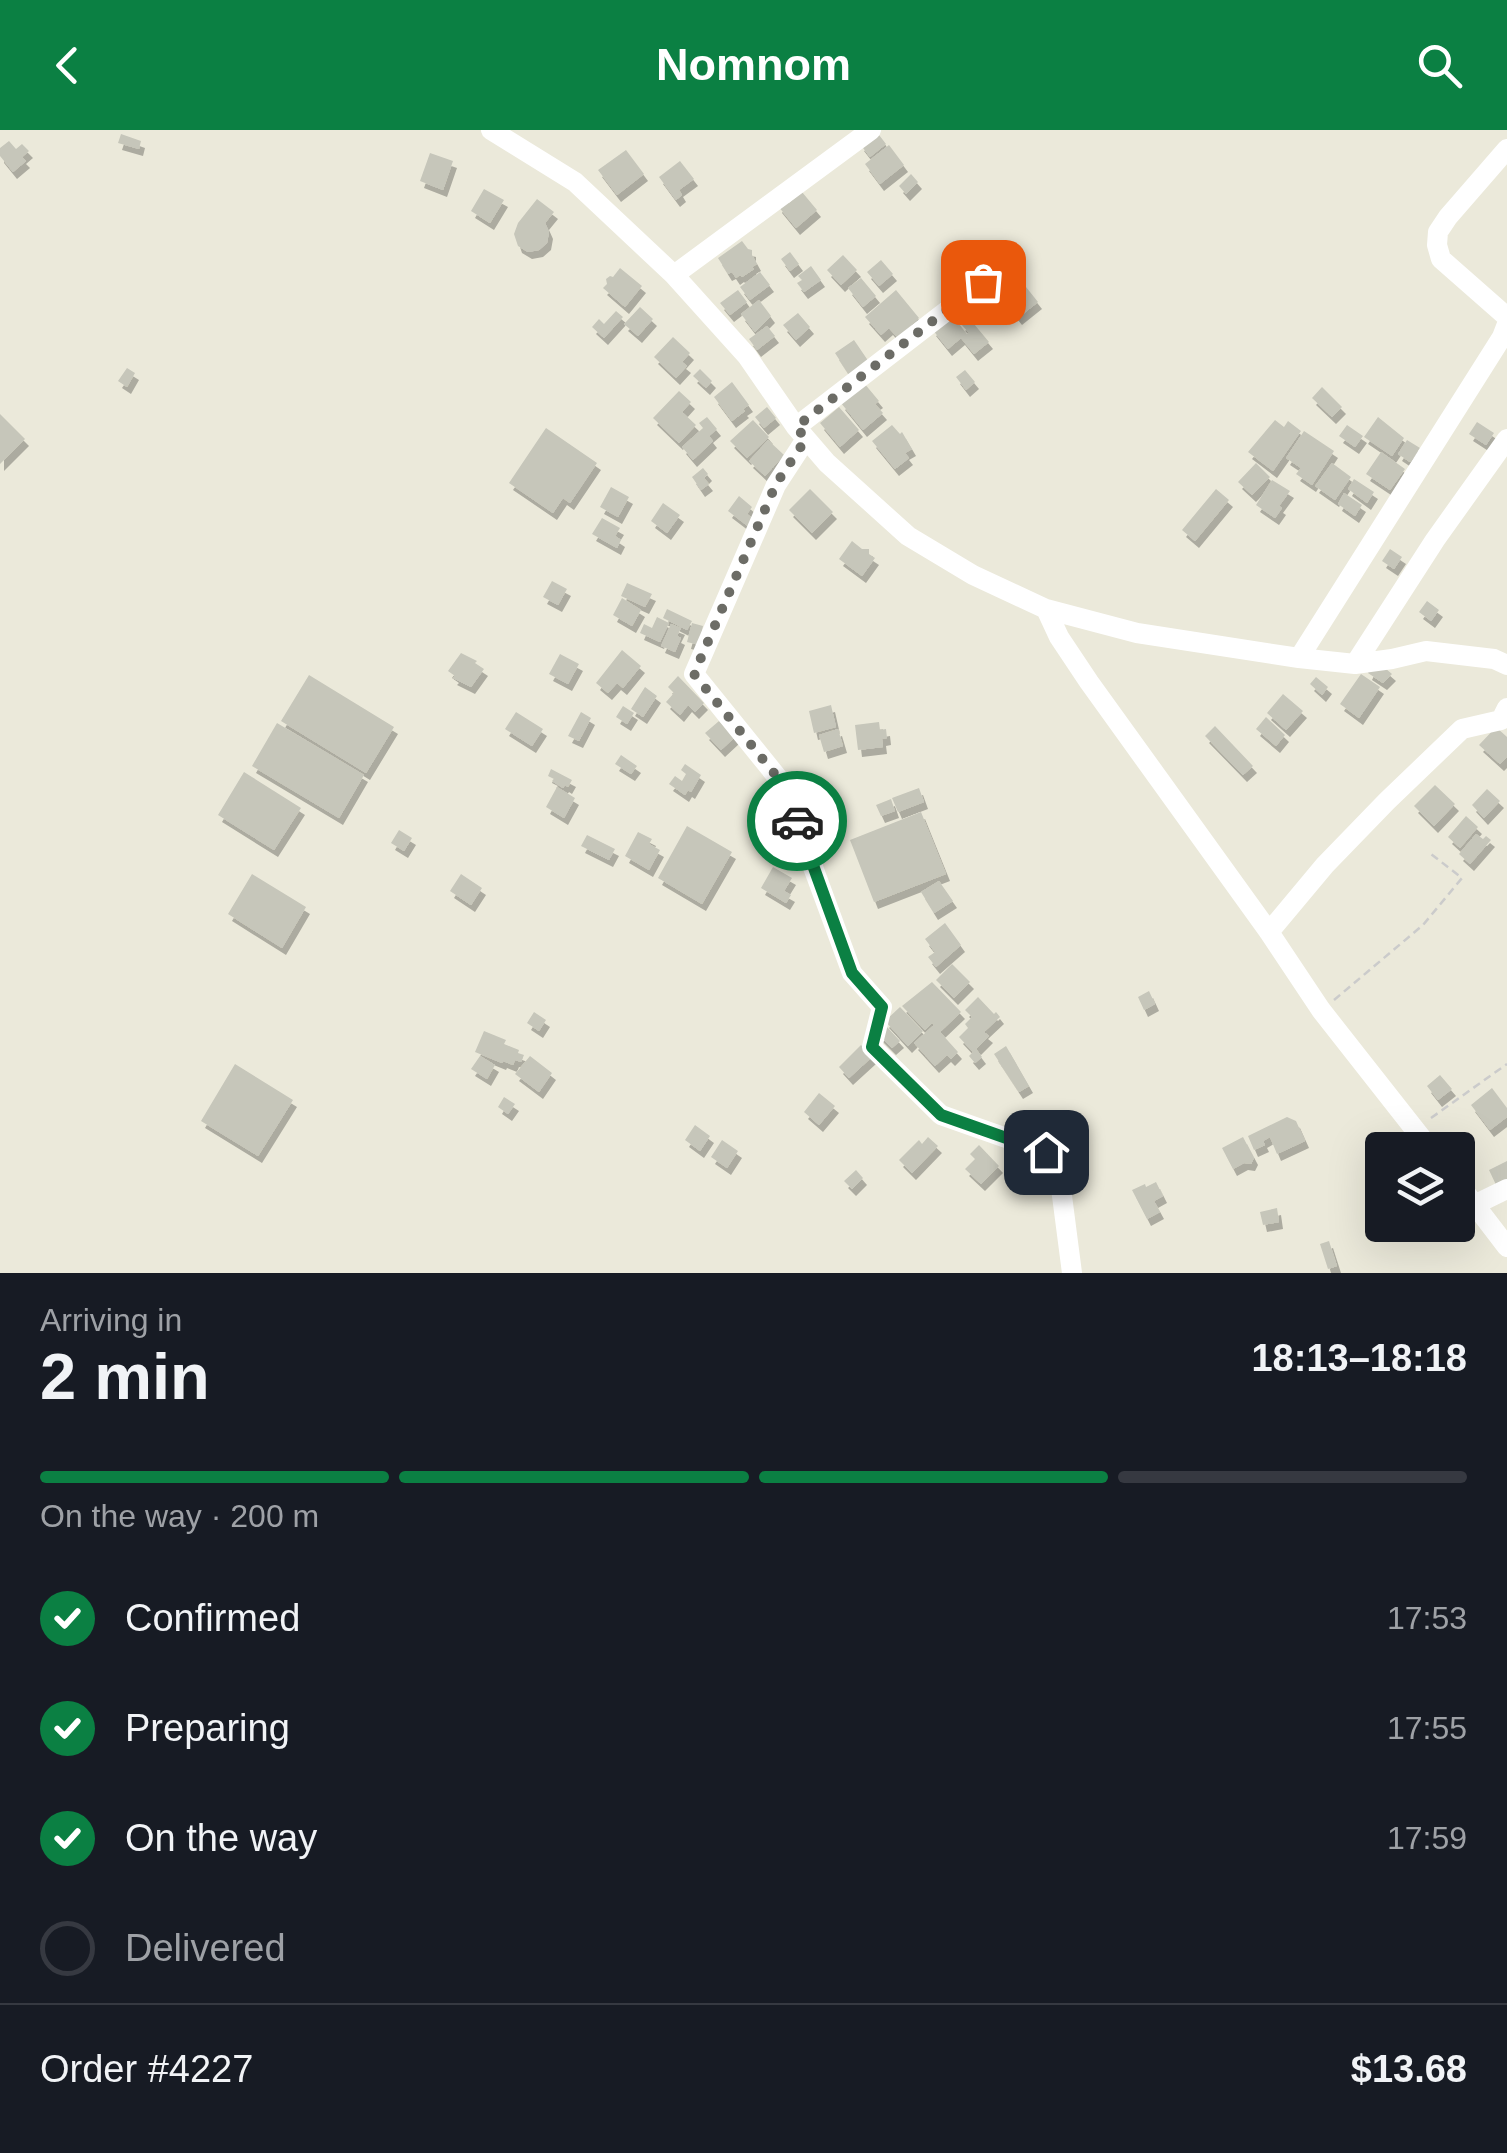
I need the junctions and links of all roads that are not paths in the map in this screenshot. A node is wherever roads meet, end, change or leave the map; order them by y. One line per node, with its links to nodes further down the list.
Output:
1 (491, 130): 5 (street)
2 (872, 130): 5 (street)
3 (1507, 150): 6 (street)
4 (1014, 259): 7 (street)
5 (674, 275): 7 (street)
6 (1507, 320): 10 (street)
7 (801, 433): 9 (street); 20 (street)
8 (1507, 439): 11 (street)
9 (1046, 609): 10 (street); 14 (street)
10 (1299, 658): 11 (street)
11 (1354, 664): 12 (street)
12 (1507, 665)
13 (1507, 708): 14 (street)
14 (1269, 932): 15 (street)
15 (1417, 1132)
16 (1507, 1189): 17 (street)
17 (1475, 1205)
18 (1475, 1206): 19 (street)
19 (1507, 1247)
20 (1072, 1273)

